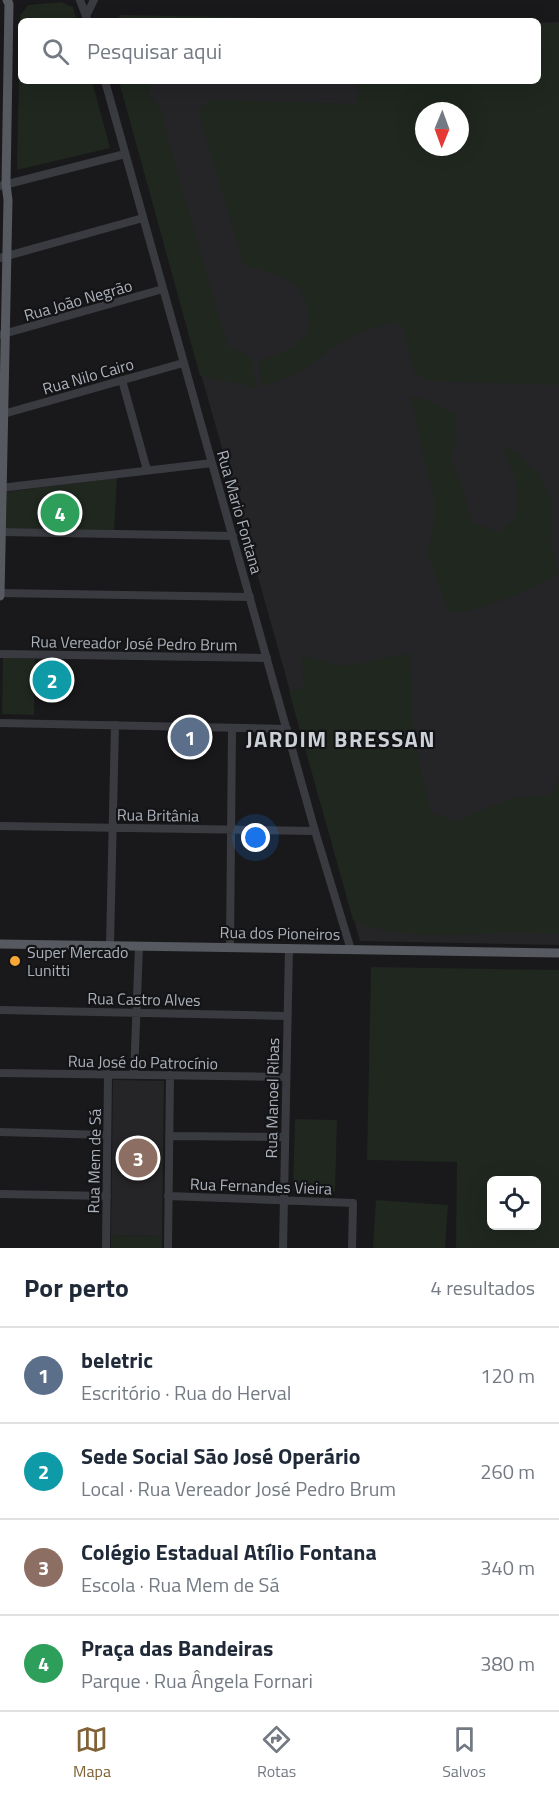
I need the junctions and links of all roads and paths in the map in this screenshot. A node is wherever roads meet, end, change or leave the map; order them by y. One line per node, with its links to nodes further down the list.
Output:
1 (80, 0): 4 (street)
2 (94, 0): 5 (street)
3 (9, 1): 7 (main road)
4 (87, 18)
5 (87, 18)
6 (106, 84): 8 (street, Rua Mario Fontana)
7 (4, 123): 9 (main road)
8 (125, 153): 9 (street); 10 (street, Rua Mario Fontana)
9 (3, 185): 11 (main road)
10 (143, 218): 11 (street); 12 (street, Rua Mario Fontana)
11 (2, 258): 13 (main road); 14 (main road)
12 (163, 289): 14 (street, Rua João Negrão); 15 (street, Rua Mario Fontana)
13 (0, 323)
14 (2, 335): 17 (main road)
15 (183, 363): 16 (street, Rua Nilo Cairo); 18 (street, Rua Mario Fontana)
16 (122, 381): 17 (street, Rua Nilo Cairo); 19 (street)
17 (2, 415): 20 (main road)
18 (212, 463): 19 (street); 22 (street, Rua Mario Fontana)
19 (147, 470): 20 (street)
20 (1, 488): 21 (main road)
21 (1, 532): 22 (street); 23 (main road)
22 (233, 536): 24 (street, Rua Mario Fontana)
23 (0, 594): 24 (street)
24 (250, 597): 26 (street, Rua Mario Fontana)
25 (0, 654): 26 (street, Rua Vereador José Pedro Brum)
26 (267, 658): 30 (street, Rua Mario Fontana)
27 (0, 723): 28 (street)
28 (115, 725): 29 (street); 32 (street)
29 (232, 728): 30 (street); 33 (street)
30 (287, 729): 34 (street, Rua Mario Fontana)
31 (0, 826): 32 (street, Rua Britânia)
32 (112, 828): 33 (street, Rua Britânia); 36 (street)
33 (231, 830): 34 (street, Rua Britânia); 38 (street)
34 (315, 831): 40 (street, Rua Mario Fontana)
35 (0, 944): 36 (main road, Rua dos Pioneiros)
36 (110, 945): 37 (main road, Rua dos Pioneiros)
37 (139, 946): 38 (main road, Rua dos Pioneiros); 43 (street)
38 (230, 948): 39 (main road, Rua dos Pioneiros)
39 (289, 948): 40 (main road, Rua dos Pioneiros); 44 (street, Rua Manoel Ribas)
40 (351, 950): 41 (main road, Rua dos Pioneiros)
41 (559, 953)
42 (0, 1010): 43 (street, Rua Castro Alves)
43 (136, 1013): 44 (street, Rua Castro Alves); 47 (street)
44 (287, 1016): 49 (street, Rua Manoel Ribas)
45 (0, 1073): 46 (street, Rua José do Patrocínio)
46 (108, 1074): 47 (street, Rua José do Patrocínio); 51 (street, Rua Mem de Sá)
47 (134, 1075): 48 (street, Rua José do Patrocínio)
48 (170, 1076): 49 (street, Rua José do Patrocínio); 52 (street)
49 (286, 1077): 53 (street, Rua Manoel Ribas)
50 (0, 1132): 51 (street)
51 (107, 1135): 55 (street, Rua Mem de Sá)
52 (169, 1136): 53 (street); 56 (street)
53 (285, 1137): 57 (street, Rua Manoel Ribas)
54 (0, 1194): 55 (street)
55 (107, 1196): 58 (street, Rua Mem de Sá)
56 (168, 1196): 57 (street, Rua Fernandes Vieira); 59 (street)
57 (284, 1200): 60 (street, Rua Manoel Ribas); 61 (street, Rua Fernandes Vieira)
58 (106, 1248)
59 (168, 1248)
60 (283, 1248)
61 (352, 1248)

